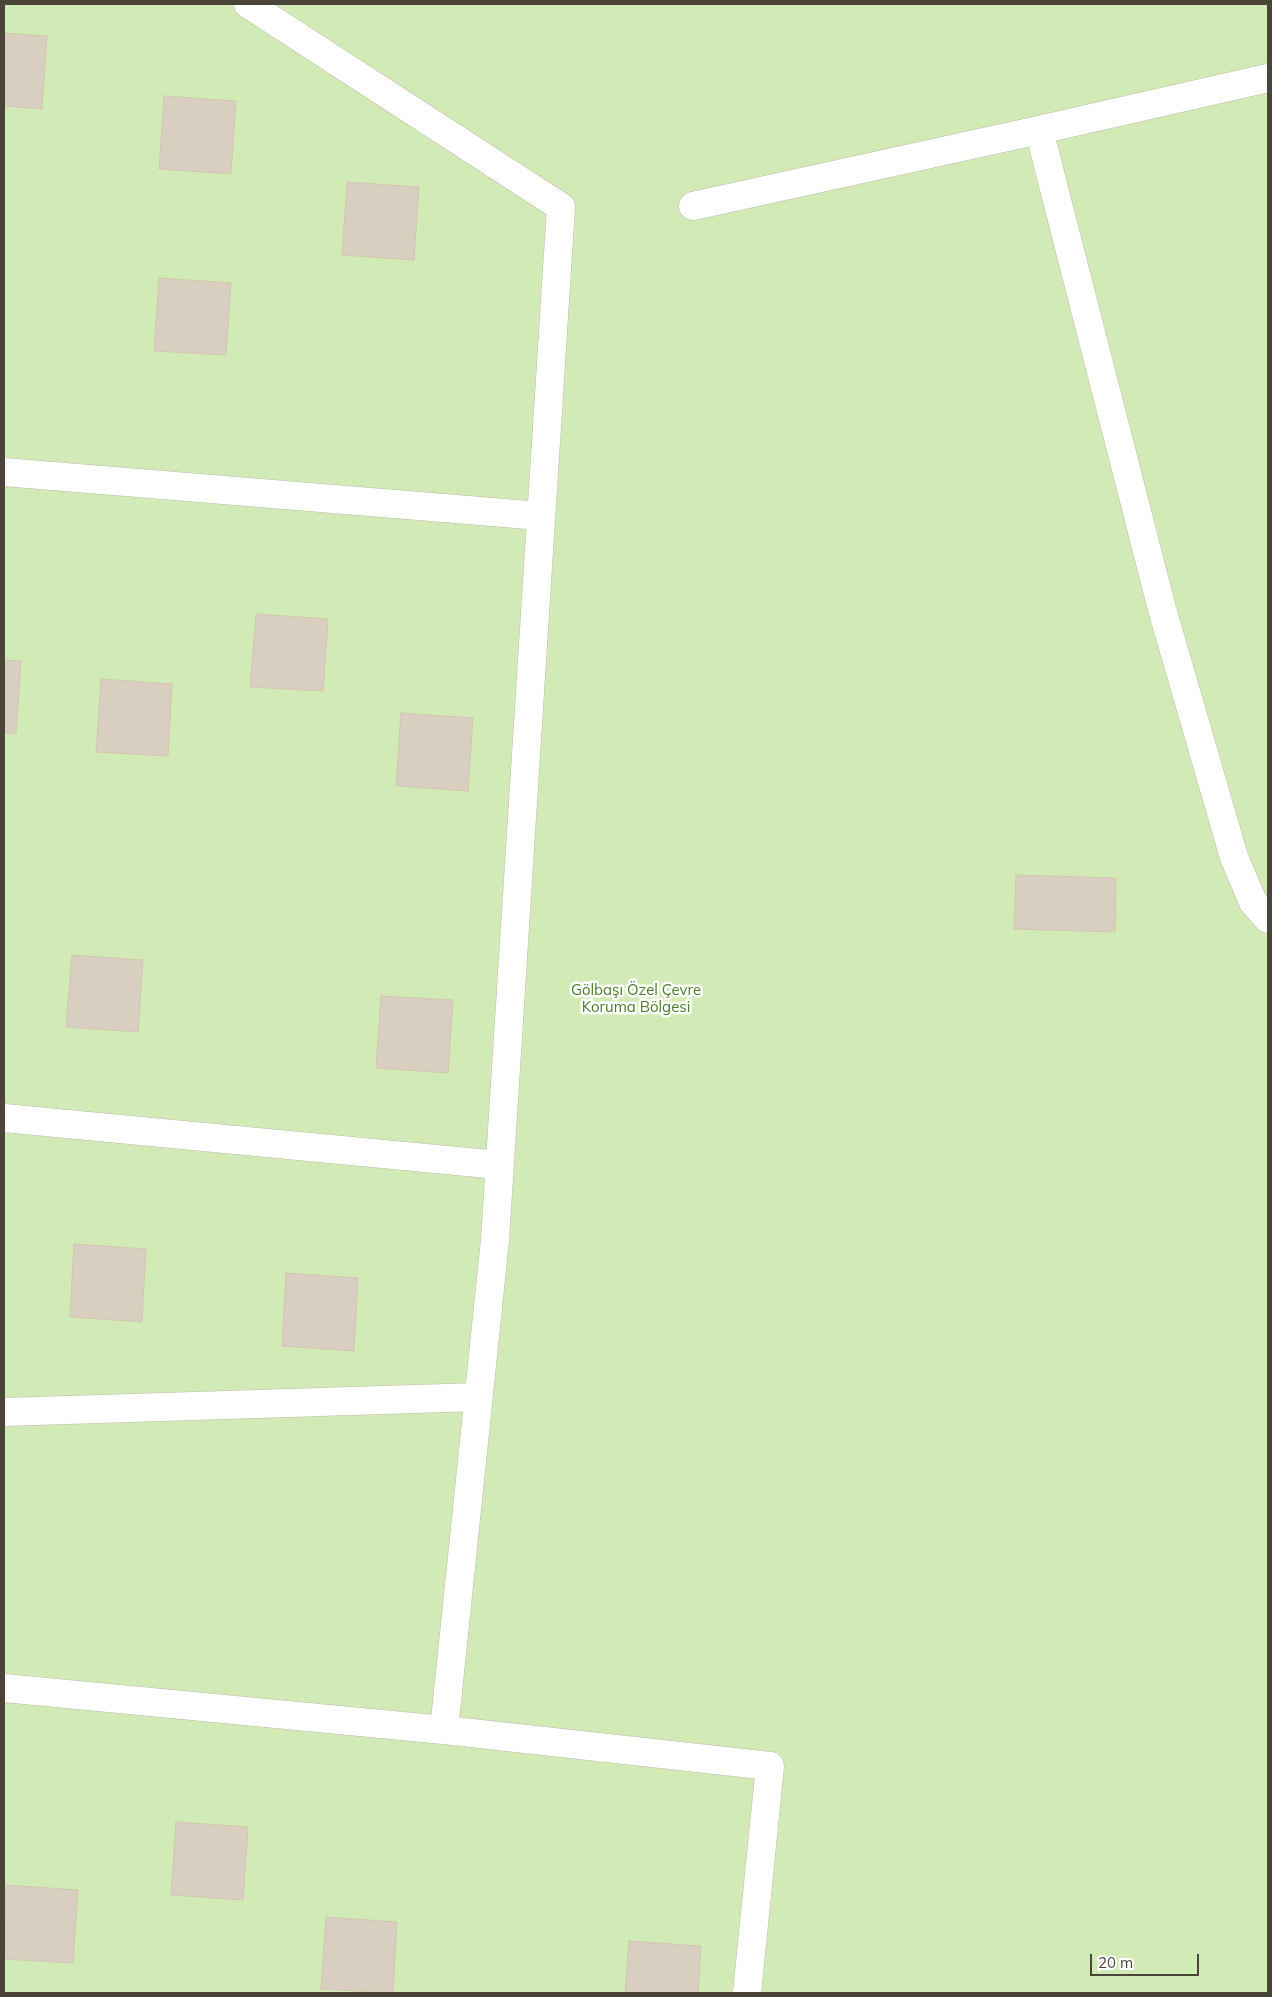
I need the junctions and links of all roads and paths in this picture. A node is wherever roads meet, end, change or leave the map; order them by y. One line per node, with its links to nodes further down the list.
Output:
1 (248, 4): 6 (street)
2 (1268, 78): 3 (street)
3 (1039, 130): 4 (street); 7 (street)
4 (692, 206)
5 (4, 472): 6 (street)
6 (540, 516): 9 (street)
7 (1268, 919)
8 (4, 1118): 9 (street)
9 (499, 1165): 10 (street)
10 (478, 1397): 11 (street); 13 (street)
11 (4, 1412)
12 (4, 1688): 13 (street)
13 (444, 1730): 14 (street)
14 (748, 1993)

